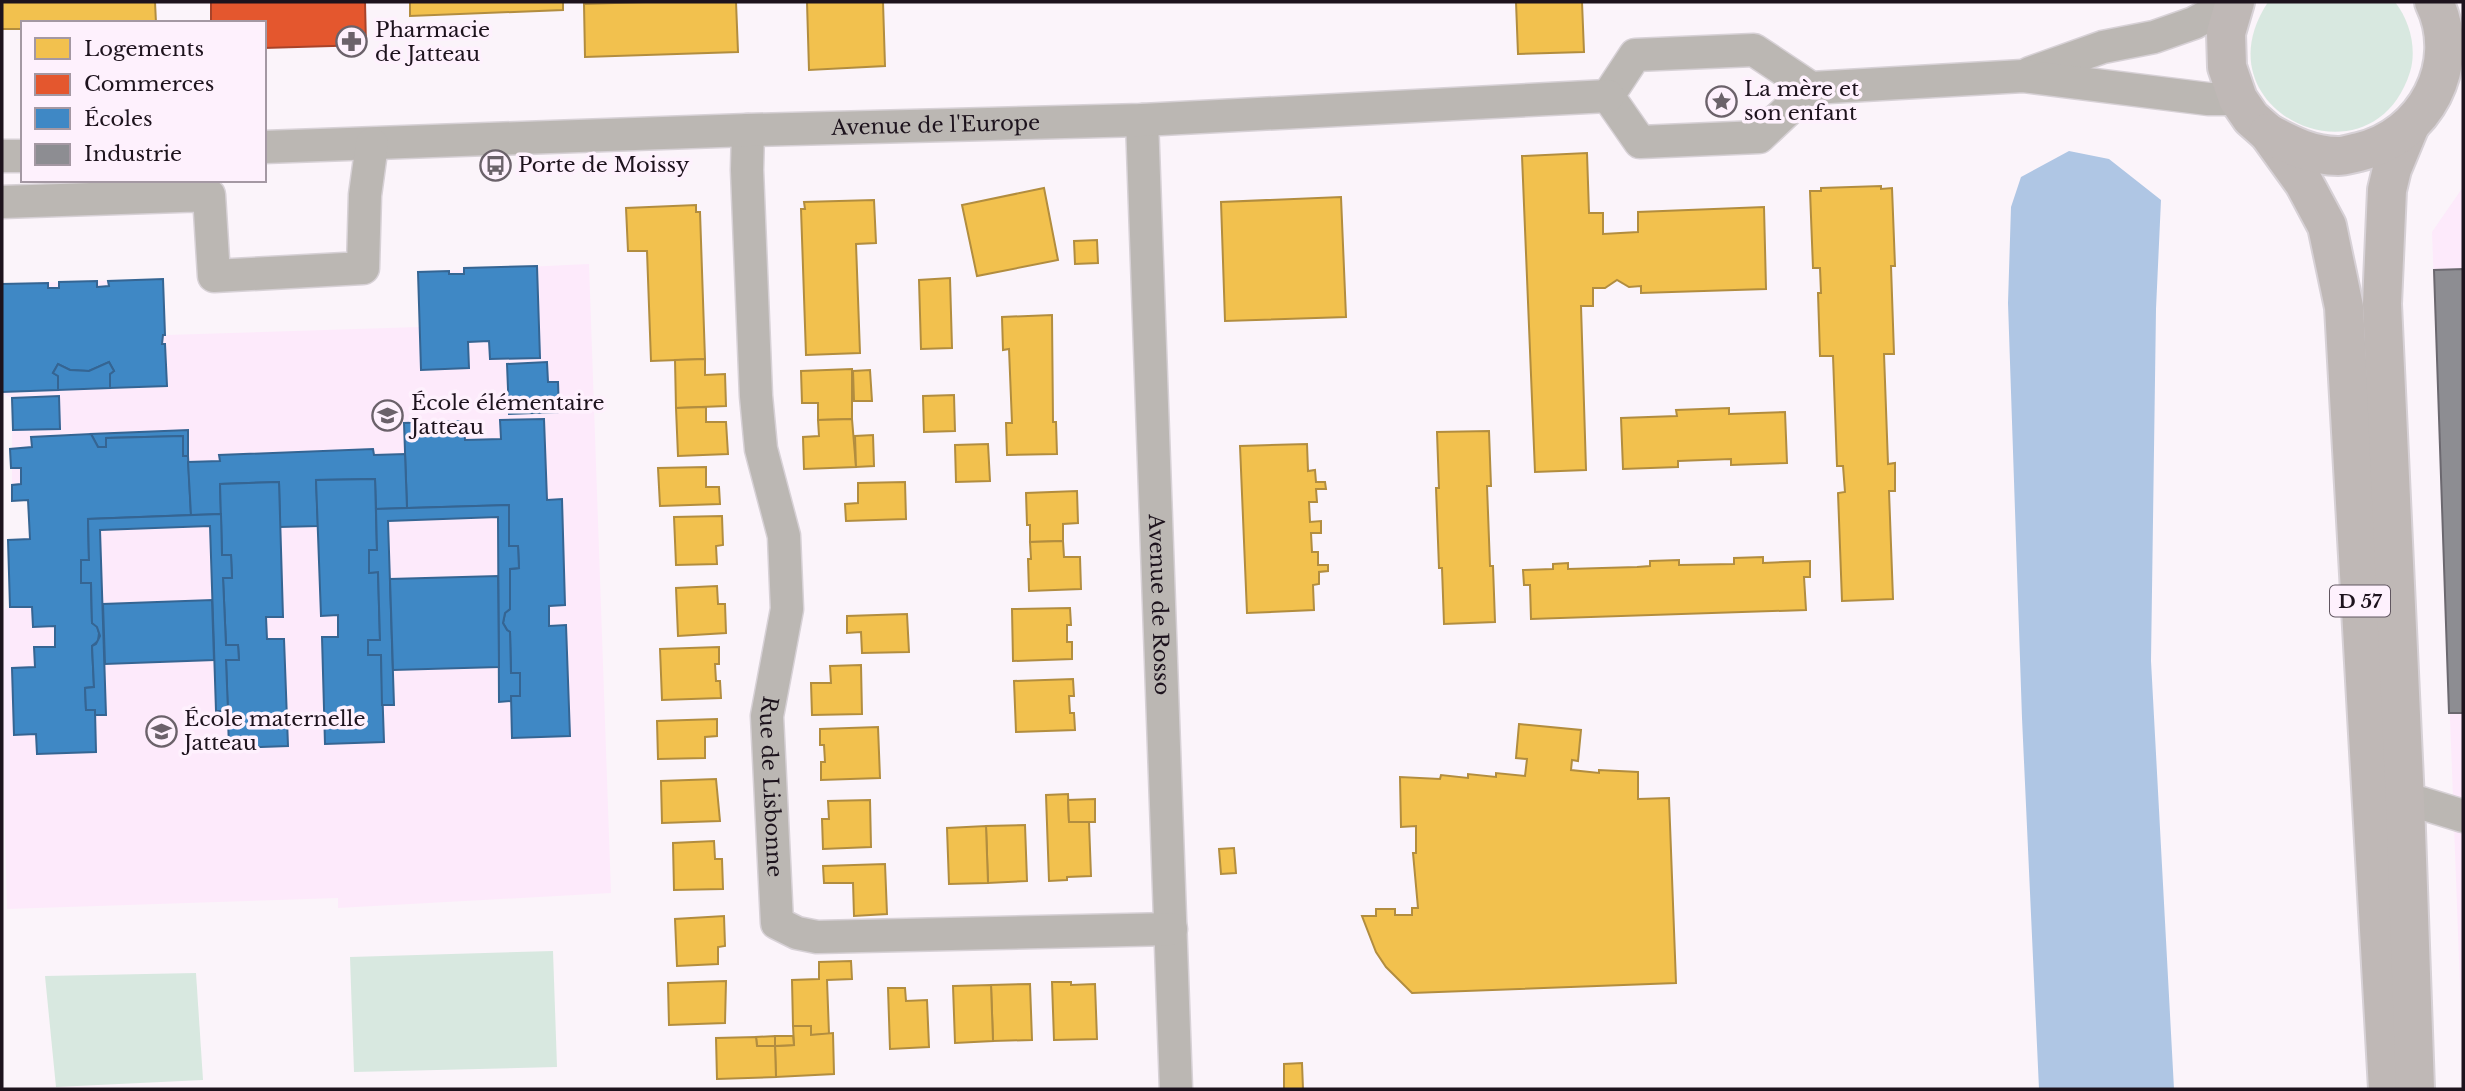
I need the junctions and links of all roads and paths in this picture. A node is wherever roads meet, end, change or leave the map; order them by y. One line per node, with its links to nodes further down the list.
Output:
1 (2234, 2): 3 (street); 6 (main road)
2 (2434, 2): 8 (main road)
3 (2023, 76): 4 (street); 6 (street)
4 (1811, 88): 5 (street); 5 (street)
5 (1608, 96): 7 (street, Avenue de l'Europe)
6 (2238, 99): 10 (main road)
7 (1142, 120): 9 (street, Avenue de l'Europe); 18 (street, Avenue de Rosso)
8 (2409, 128): 10 (main road); 16 (main road, D 57)
9 (748, 130): 11 (street, Avenue de l'Europe); 18 (street, Rue de Lisbonne)
10 (2268, 133): 20 (main road, D 57)
11 (372, 144): 12 (street, Avenue de l'Europe); 15 (street)
12 (266, 147)
13 (2, 156): 14 (street)
14 (21, 156)
15 (2, 202)
16 (2405, 802): 17 (street); 21 (main road, D 57)
17 (2463, 816)
18 (1171, 929): 19 (street, Avenue de Rosso)
19 (1176, 1089)
20 (2388, 1089)
21 (2415, 1089)

